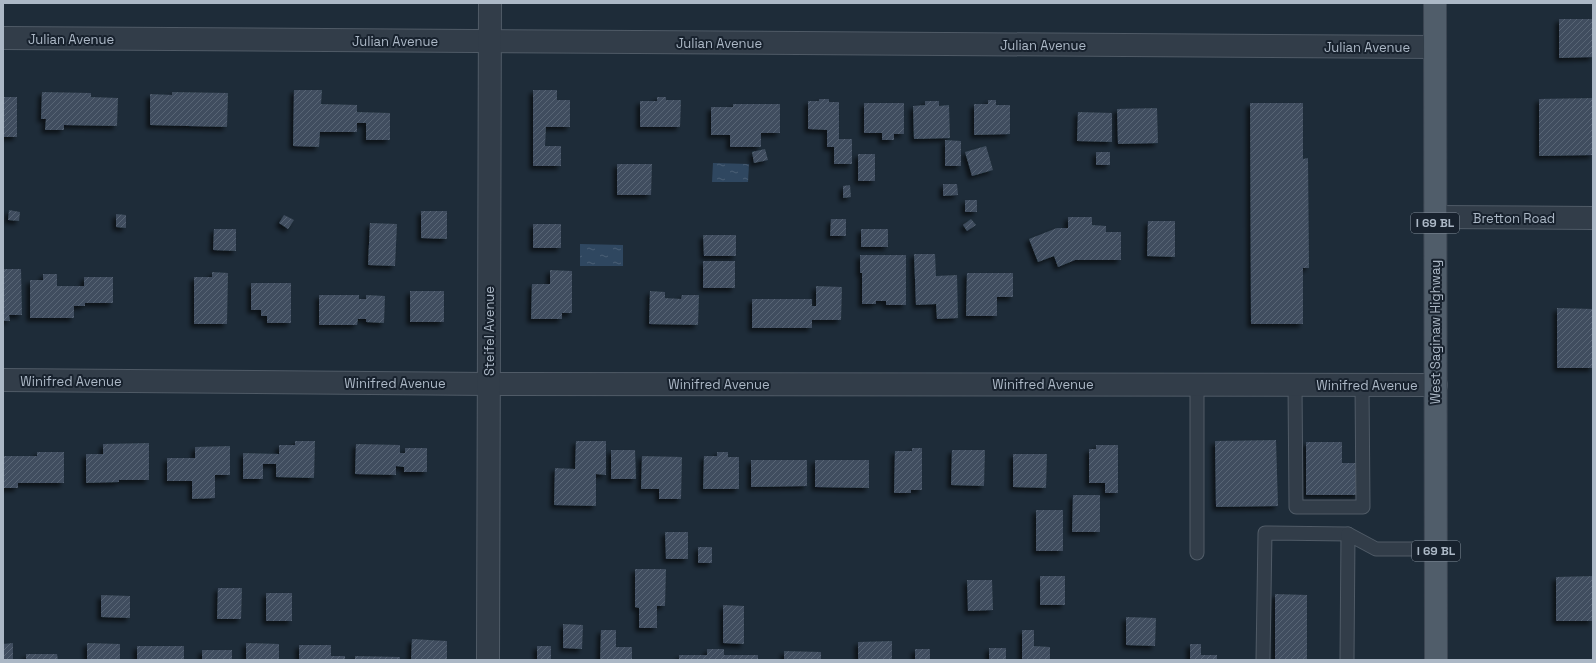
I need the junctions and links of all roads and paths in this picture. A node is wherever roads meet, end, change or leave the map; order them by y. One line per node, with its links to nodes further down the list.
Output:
1 (490, 3): 4 (street, Steifel Avenue)
2 (1435, 3): 5 (main road, West Saginaw Highway / I 69 BL)
3 (3, 38): 4 (street, Julian Avenue)
4 (490, 42): 5 (street, Julian Avenue); 9 (street, Steifel Avenue)
5 (1435, 47): 6 (main road, West Saginaw Highway / I 69 BL)
6 (1435, 217): 7 (street, Bretton Road); 13 (main road, West Saginaw Highway / I 69 BL)
7 (1593, 218)
8 (3, 380): 9 (street, Winifred Avenue)
9 (488, 384): 10 (street, Winifred Avenue); 17 (street, Steifel Avenue)
10 (1197, 384): 11 (street, Winifred Avenue); 16 (lane)
11 (1295, 384): 12 (street, Winifred Avenue); 12 (lane)
12 (1362, 385): 13 (street, Winifred Avenue)
13 (1436, 385): 15 (main road, West Saginaw Highway / I 69 BL)
14 (1348, 534): 15 (lane); 18 (lane); 19 (lane)
15 (1436, 549): 20 (main road, West Saginaw Highway / I 69 BL)
16 (1197, 553)
17 (488, 660)
18 (1263, 660)
19 (1347, 660)
20 (1436, 660)

